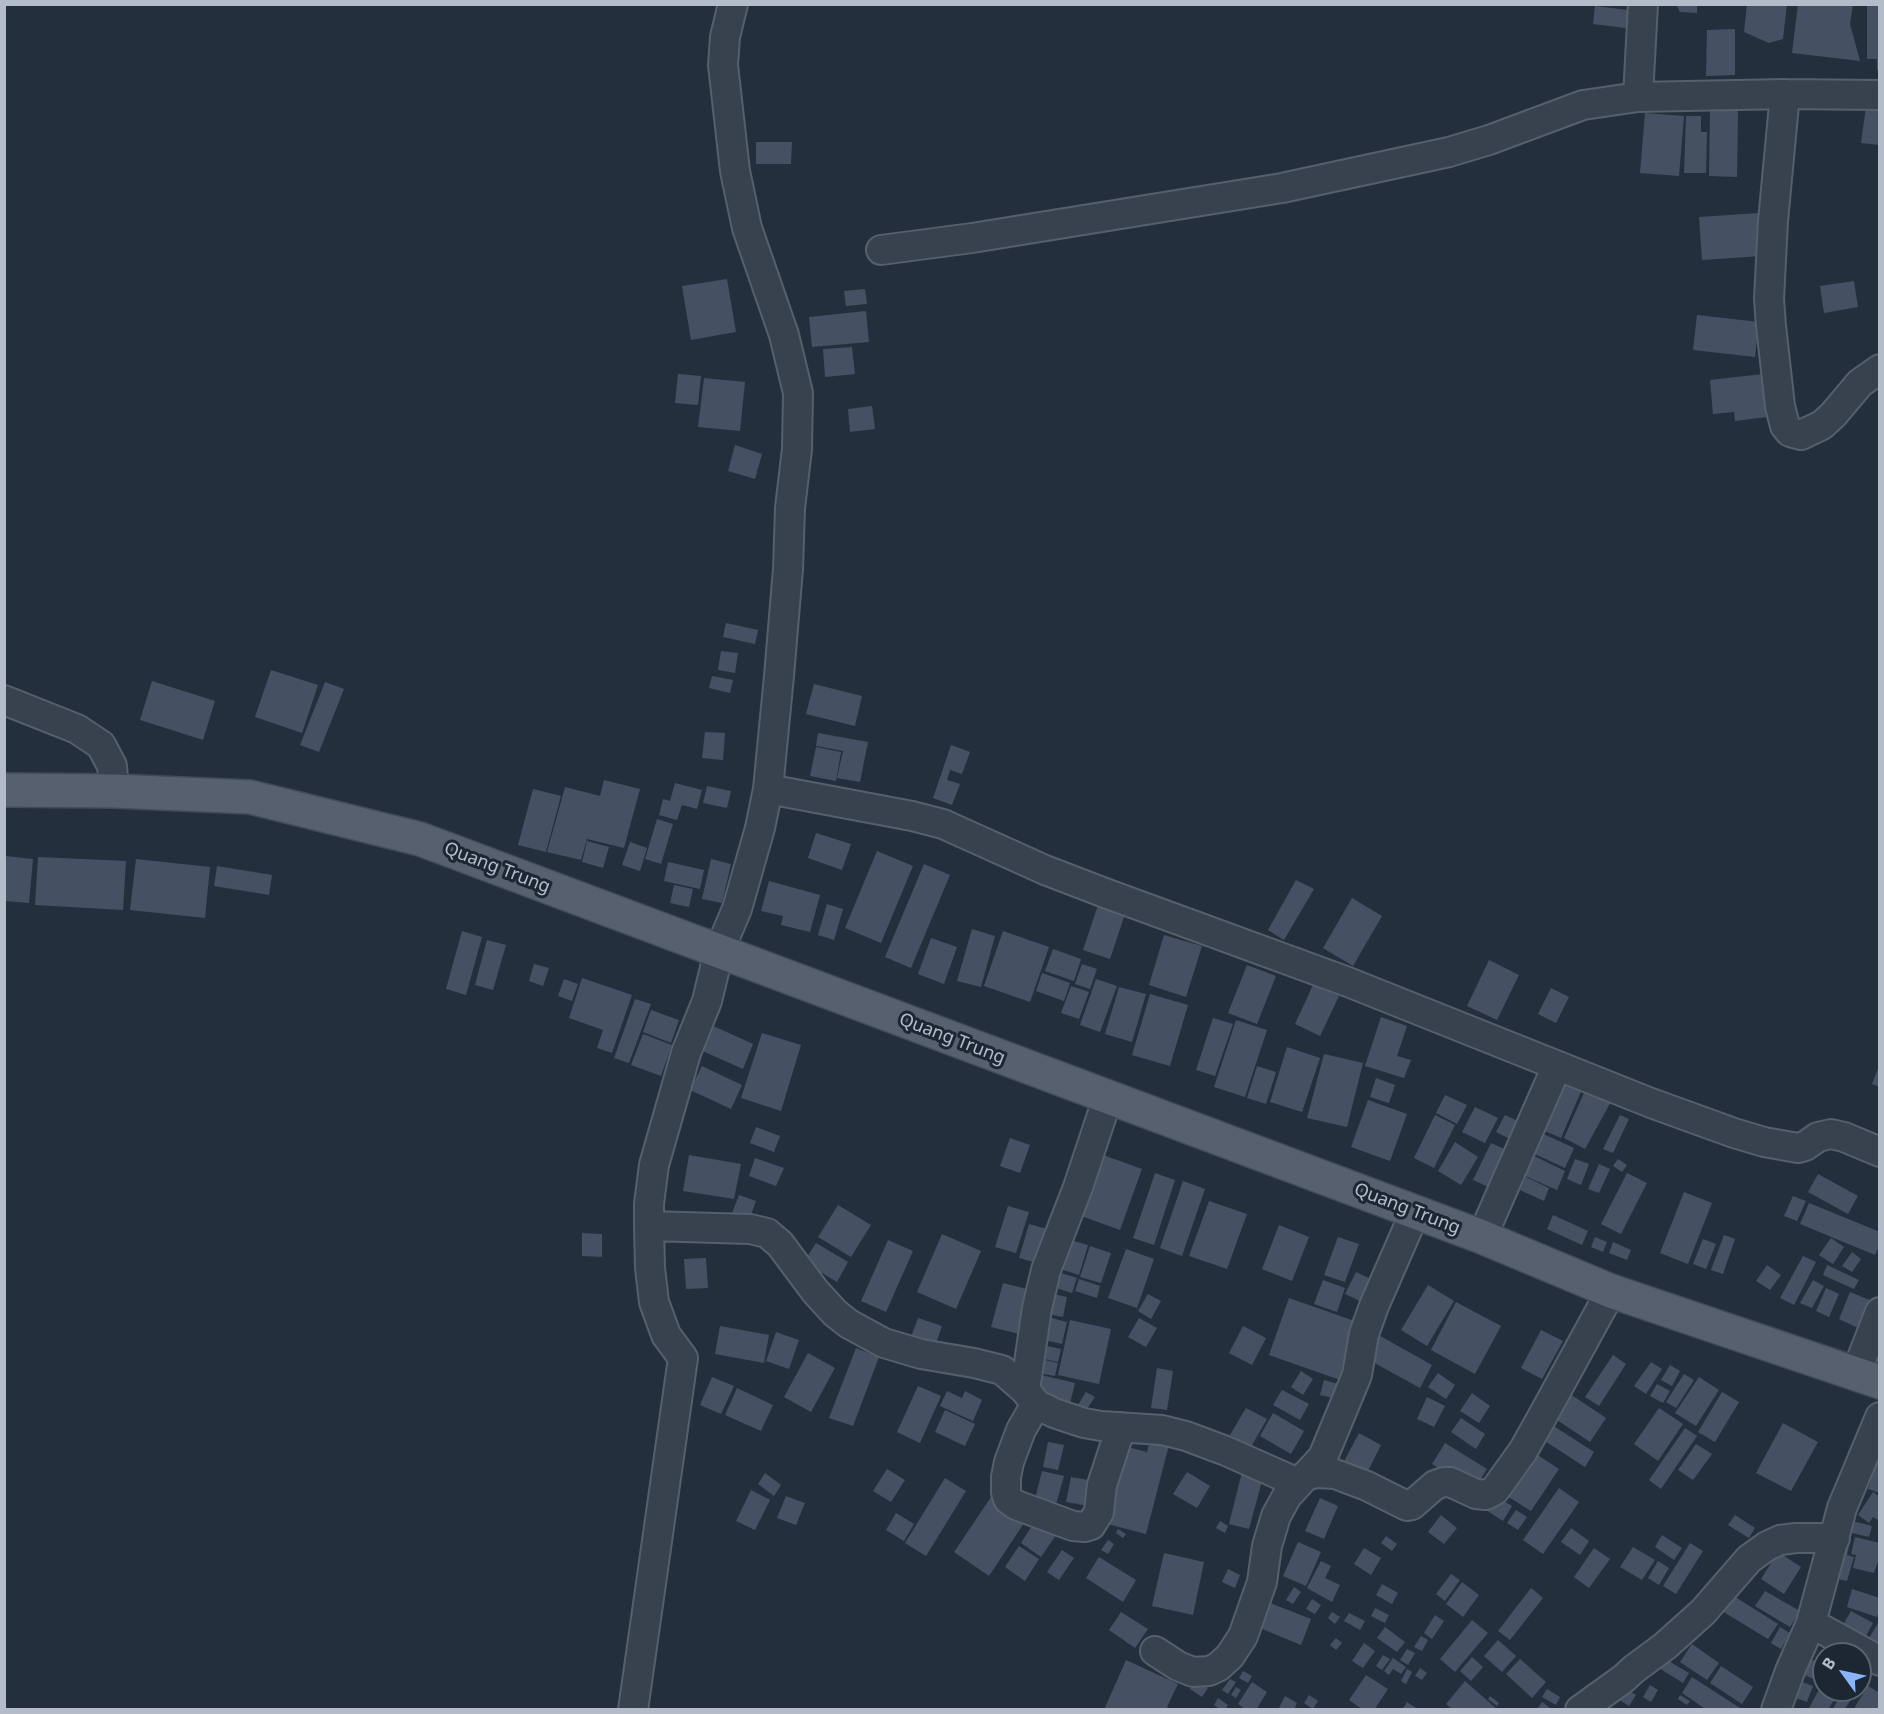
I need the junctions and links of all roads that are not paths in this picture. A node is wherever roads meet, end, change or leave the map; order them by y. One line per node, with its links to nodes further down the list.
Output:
1 (733, 4): 9 (street)
2 (1643, 4): 5 (street)
3 (1785, 94): 4 (street); 5 (street); 7 (street)
4 (1880, 95)
5 (1638, 97): 6 (street)
6 (881, 250)
7 (1880, 369)
8 (4, 700): 11 (street)
9 (768, 789): 12 (street); 13 (street)
10 (4, 790): 11 (main road, Quang Trung)
11 (114, 791): 12 (main road, Quang Trung)
12 (719, 951): 14 (main road, Quang Trung); 17 (street)
13 (1557, 1066): 15 (street); 18 (street)
14 (1108, 1097): 16 (main road, Quang Trung); 22 (street)
15 (1880, 1152)
16 (1415, 1212): 18 (main road, Quang Trung); 25 (street)
17 (649, 1226): 22 (street); 30 (street)
18 (1482, 1237): 19 (main road, Quang Trung)
19 (1611, 1291): 21 (main road, Quang Trung); 25 (street)
20 (1880, 1312): 21 (street)
21 (1868, 1377)
22 (1031, 1397): 24 (street); 24 (street)
23 (1880, 1417): 26 (street)
24 (1121, 1427): 25 (street)
25 (1302, 1480): 28 (street)
26 (1835, 1538): 27 (street); 31 (street)
27 (1811, 1623): 29 (street); 32 (street)
28 (1155, 1652)
29 (1880, 1661)
30 (633, 1710)
31 (1580, 1710)
32 (1776, 1710)

